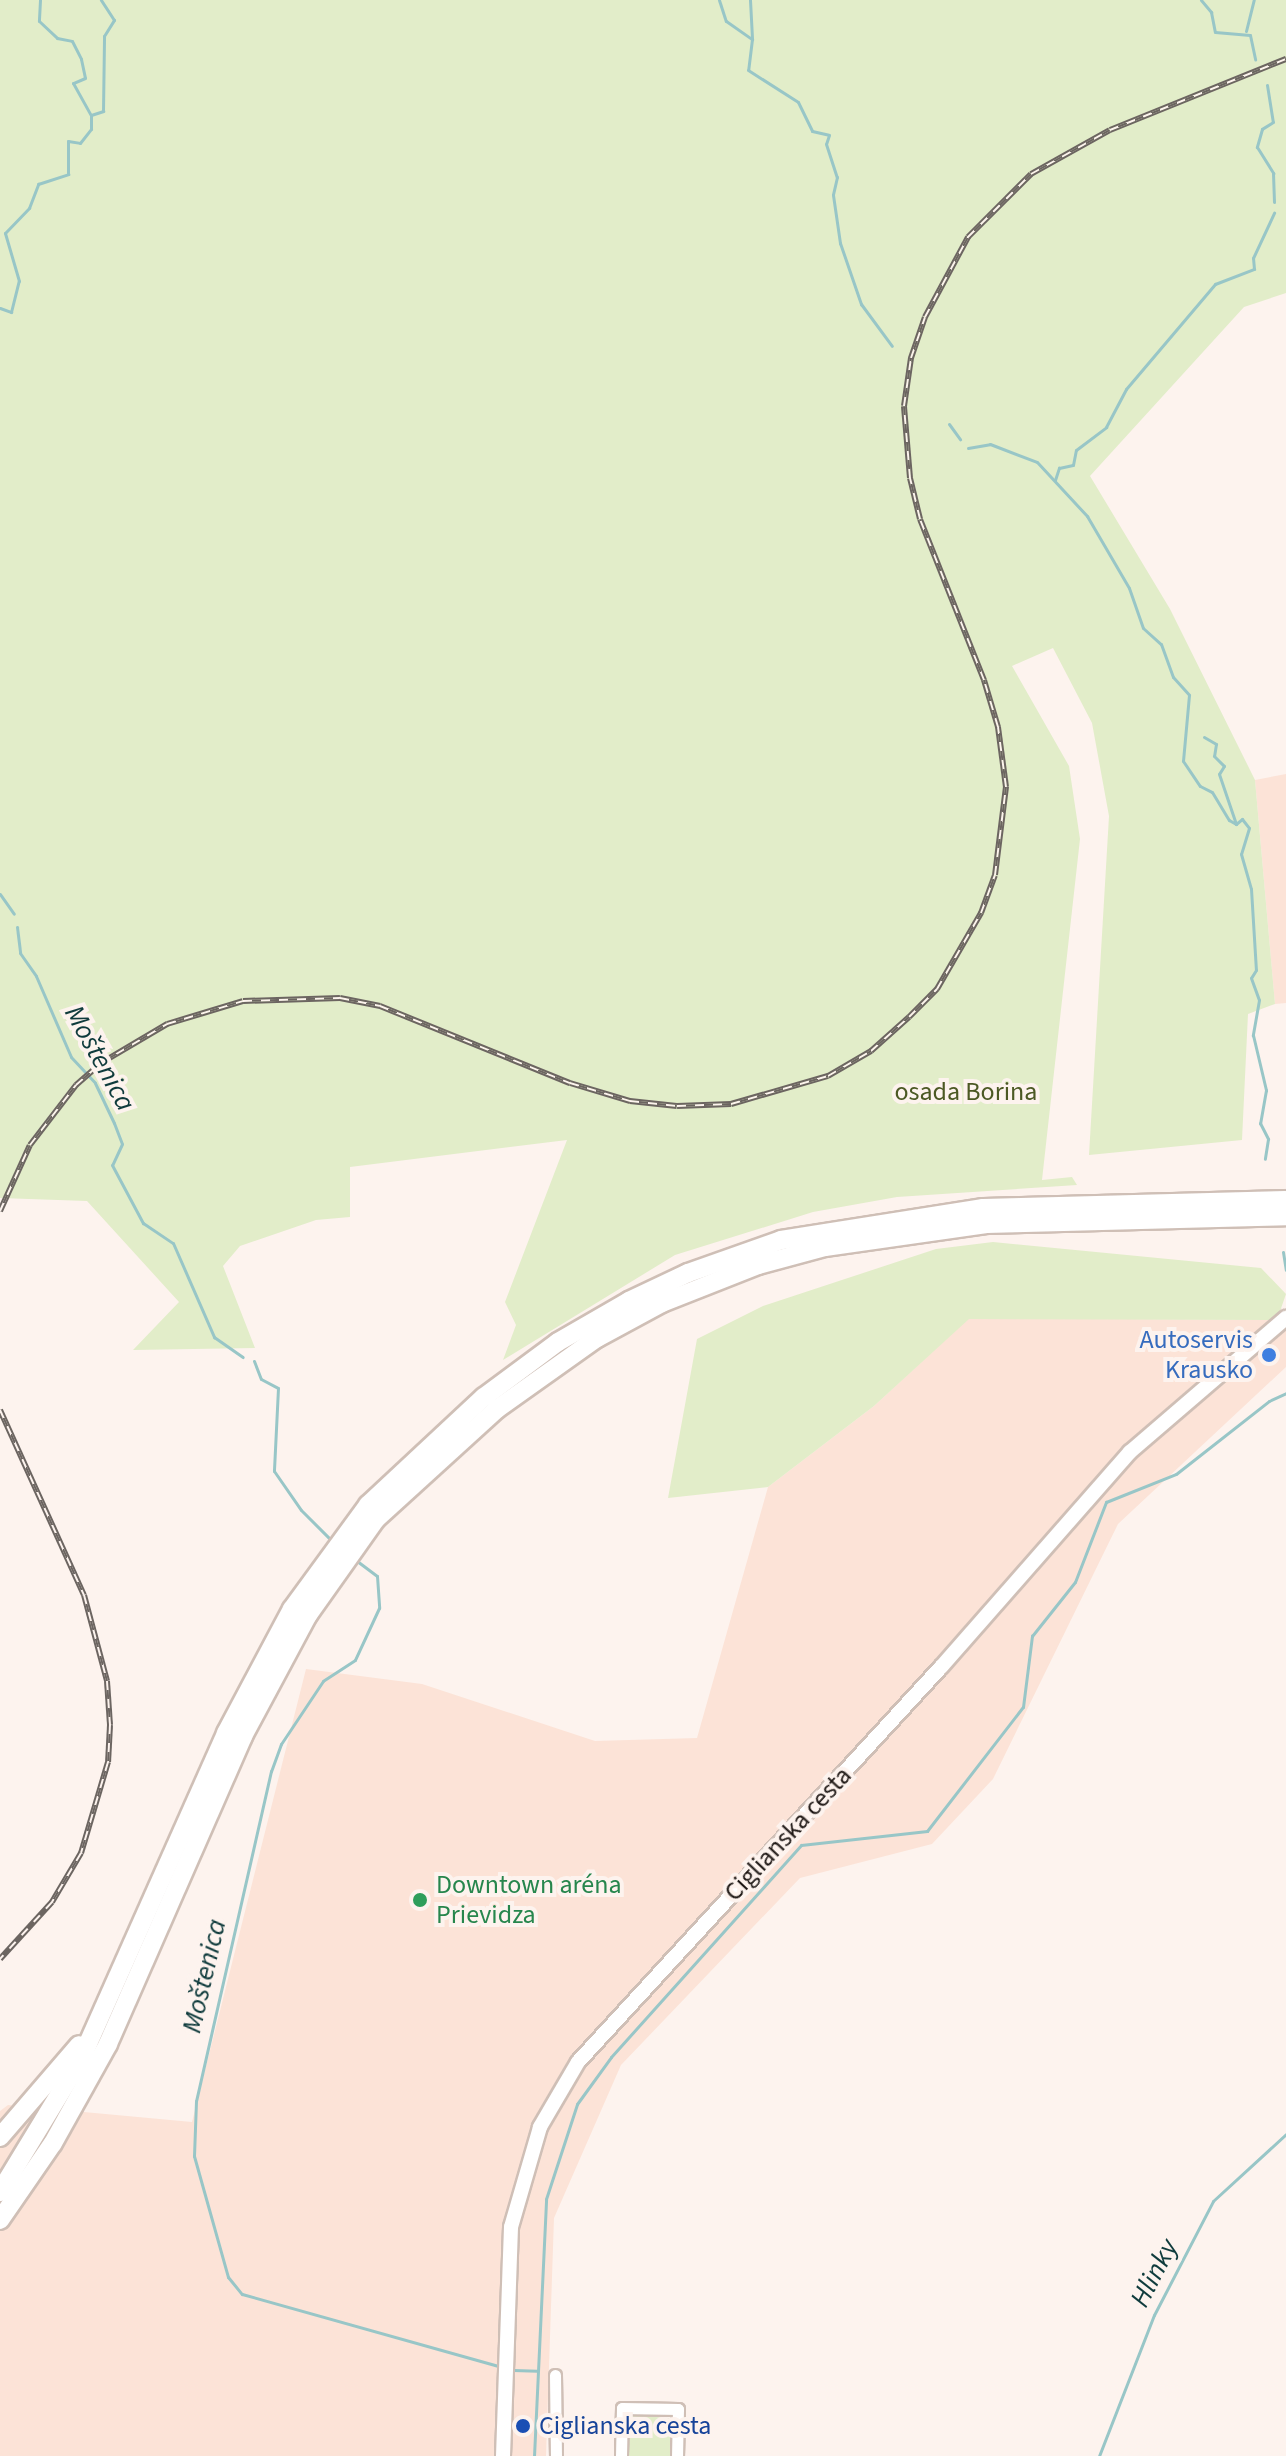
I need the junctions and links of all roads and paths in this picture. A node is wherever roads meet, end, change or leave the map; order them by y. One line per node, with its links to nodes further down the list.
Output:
1 (1286, 1200): 4 (main road)
2 (1286, 1216): 4 (main road)
3 (1286, 1318): 11 (street, Ciglianska cesta)
4 (353, 1534): 5 (main road)
5 (330, 1565): 6 (main road); 9 (main road)
6 (101, 2019): 7 (main road); 8 (main road)
7 (0, 2137)
8 (0, 2192)
9 (0, 2220)
10 (555, 2375): 12 (street)
11 (503, 2456)
12 (556, 2456)
13 (621, 2456): 14 (street)
14 (677, 2456)

